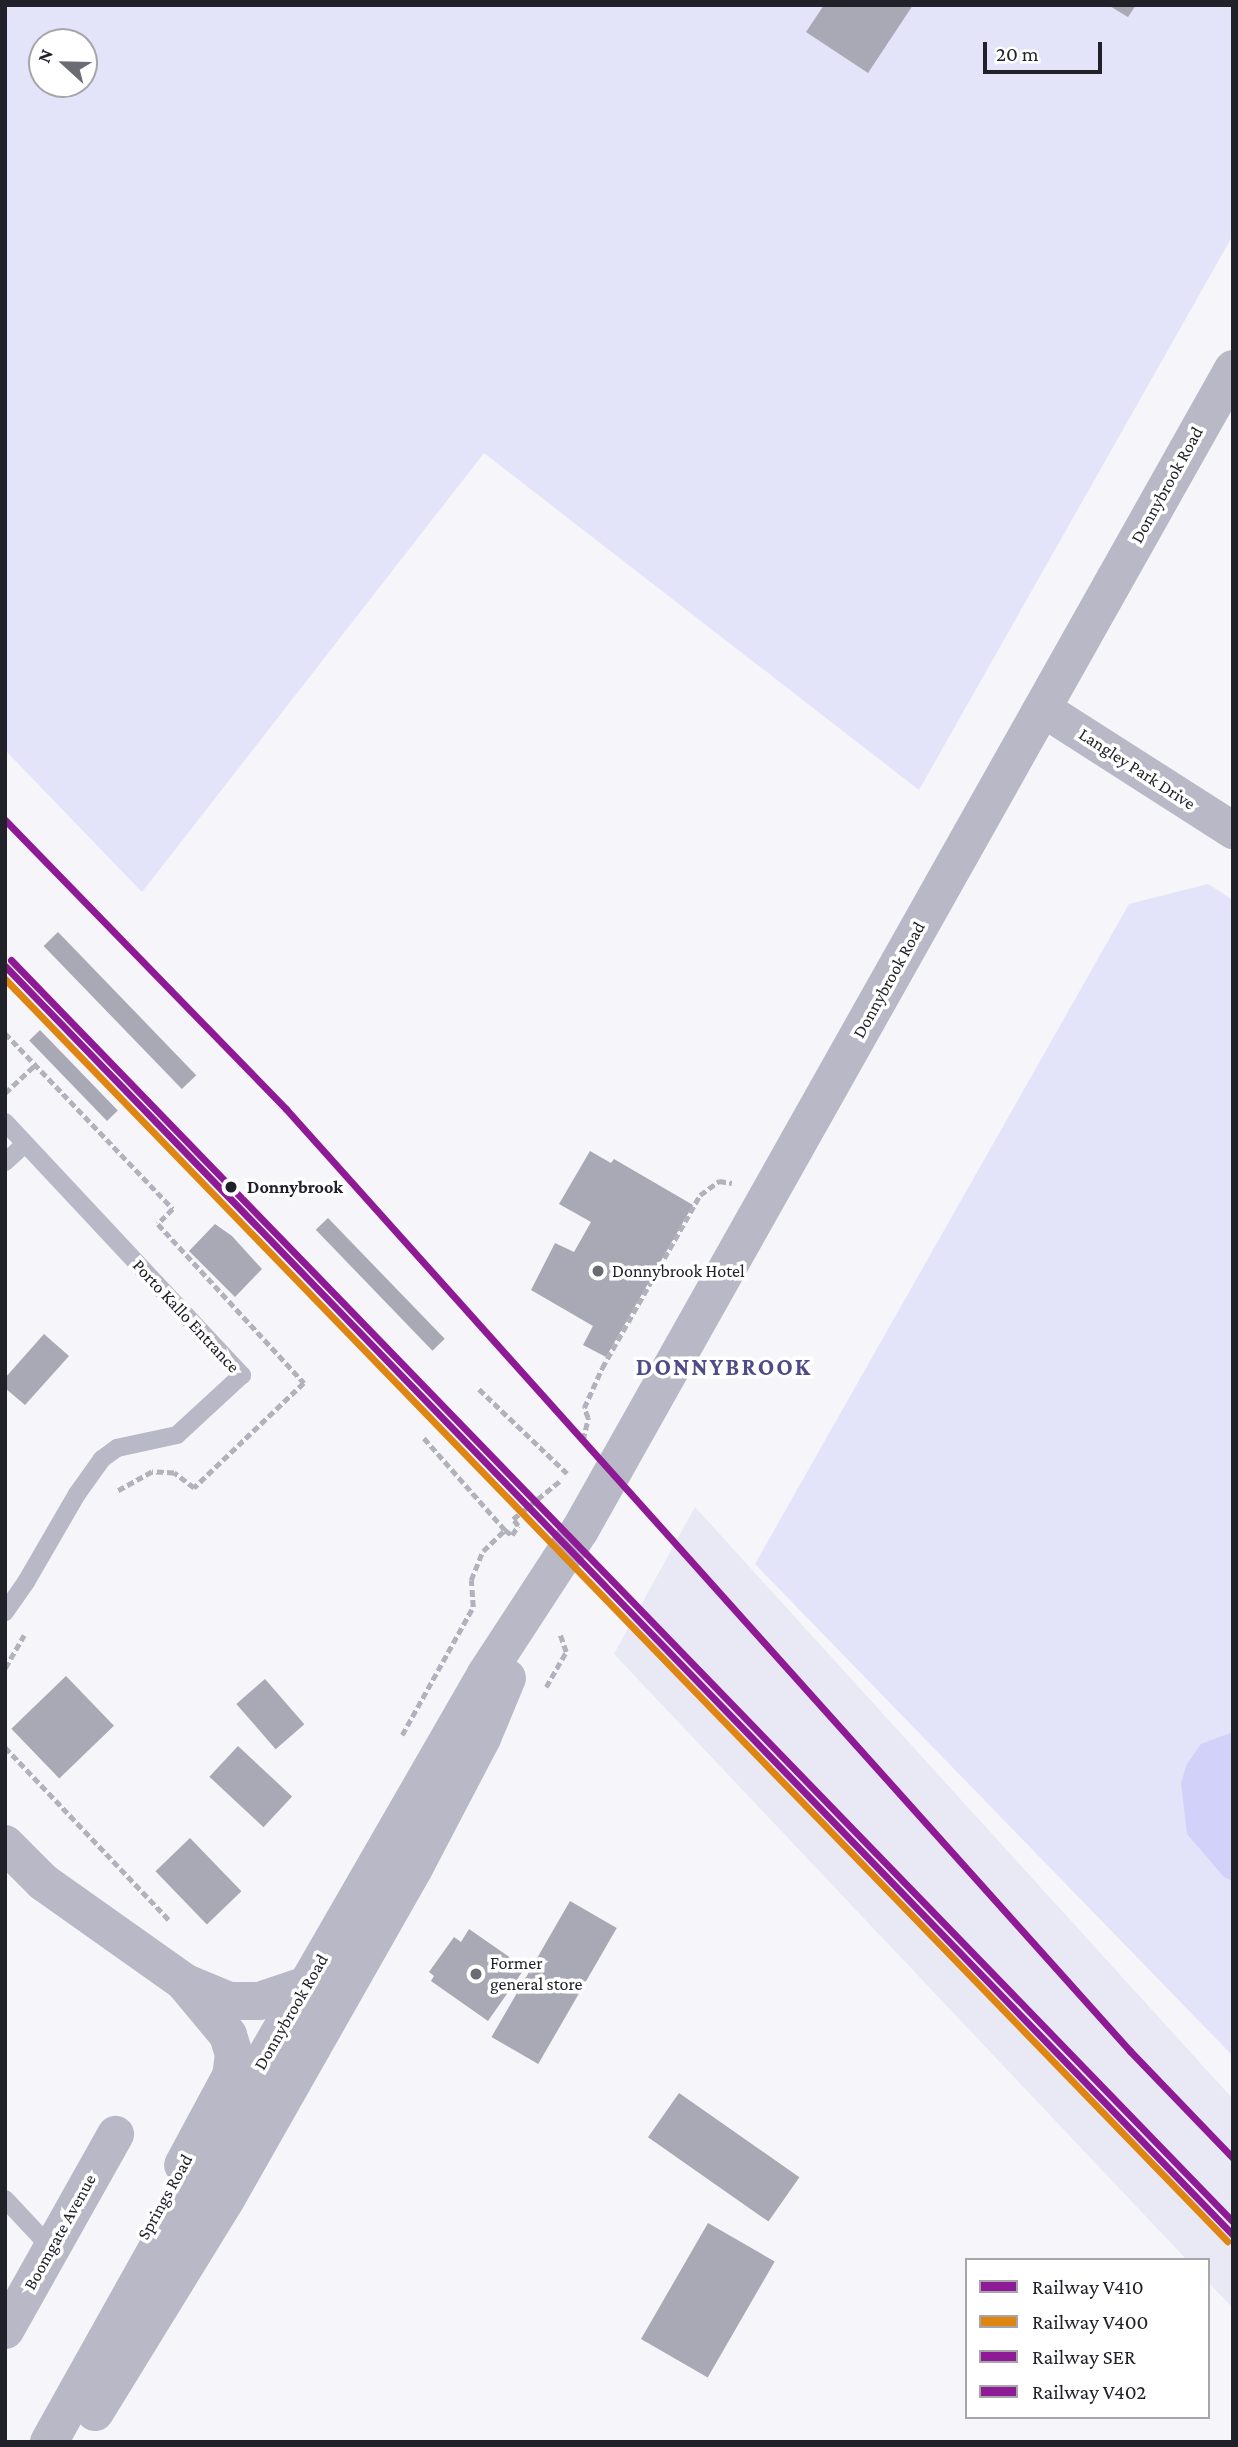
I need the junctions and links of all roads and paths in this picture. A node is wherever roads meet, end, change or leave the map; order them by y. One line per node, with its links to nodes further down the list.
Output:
1 (1233, 369): 2 (main road, Donnybrook Road)
2 (1042, 708): 3 (street, Langley Park Drive); 10 (main road, Donnybrook Road)
3 (1233, 830)
4 (5, 1034): 5 (path)
5 (35, 1065): 6 (path); 11 (path)
6 (5, 1093)
7 (5, 1122): 8 (lane)
8 (25, 1144): 9 (lane); 19 (lane, Porto Kallo Entrance)
9 (5, 1162)
10 (771, 1190): 14 (path); 18 (main road, Donnybrook Road)
11 (173, 1209)
12 (479, 1389): 16 (path)
13 (424, 1438): 17 (path)
14 (577, 1450)
15 (576, 1466): 16 (path)
16 (571, 1478): 17 (path)
17 (505, 1530): 20 (path)
18 (543, 1588): 25 (main road, Donnybrook Road); 30 (main road, Donnybrook Road)
19 (5, 1612)
20 (398, 1741)
21 (5, 1747): 23 (path)
22 (5, 1844): 24 (main road, Springs Road)
23 (180, 1930)
24 (184, 1982): 25 (main road, Springs Road); 30 (main road, Springs Road)
25 (307, 1985): 30 (main road, Donnybrook Road)
26 (115, 2134): 28 (street, Boomgate Avenue)
27 (5, 2199): 28 (lane)
28 (51, 2248): 29 (street, Boomgate Avenue)
29 (5, 2330)
30 (63, 2435)

